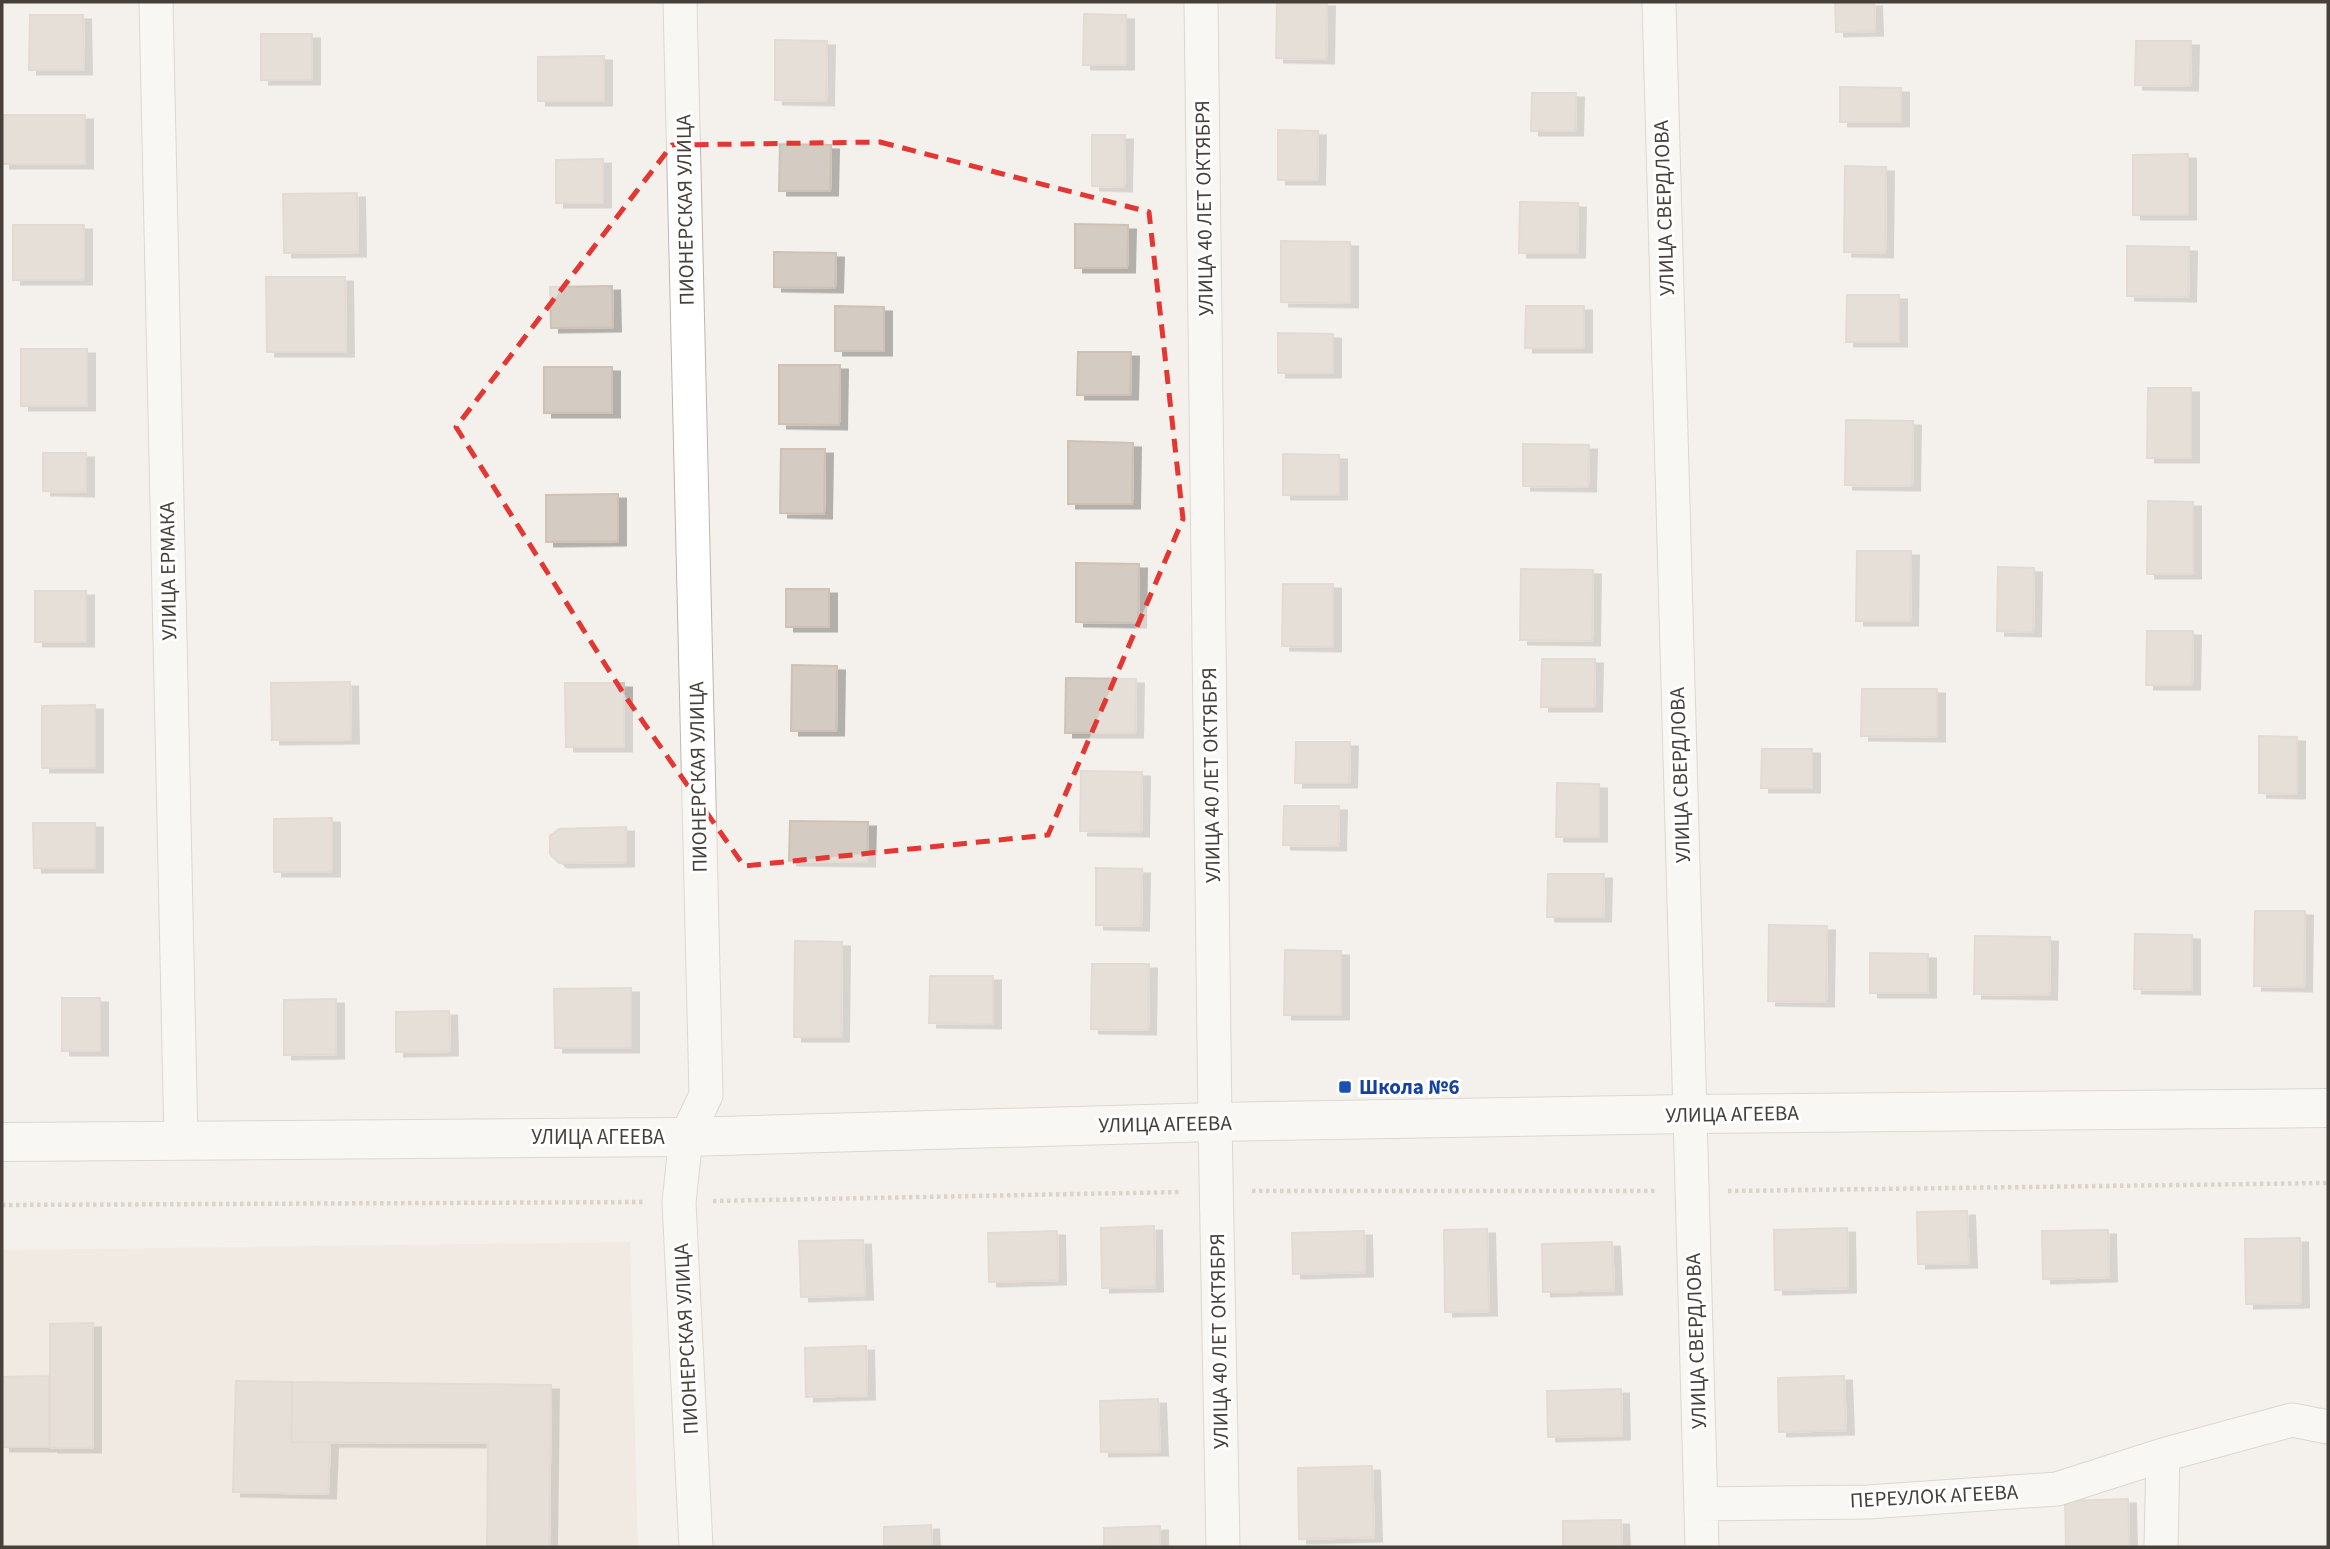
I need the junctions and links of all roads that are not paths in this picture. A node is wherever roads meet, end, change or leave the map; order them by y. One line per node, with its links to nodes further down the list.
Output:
1 (156, 2): 9 (street, УЛИЦА ЕРМАКА)
2 (680, 2): 8 (street, ПИОНЕРСКАЯ УЛИЦА)
3 (1201, 2): 7 (street, УЛИЦА 40 ЛЕТ ОКТЯБРЯ)
4 (1659, 2): 6 (street, УЛИЦА СВЕРДЛОВА)
5 (2328, 1108): 6 (street, УЛИЦА АГЕЕВА)
6 (1690, 1114): 7 (street, УЛИЦА АГЕЕВА); 13 (street, УЛИЦА СВЕРДЛОВА)
7 (1215, 1122): 8 (street, УЛИЦА АГЕЕВА); 15 (street, УЛИЦА 40 ЛЕТ ОКТЯБРЯ)
8 (686, 1137): 9 (street, УЛИЦА АГЕЕВА); 14 (street, ПИОНЕРСКАЯ УЛИЦА)
9 (181, 1140): 10 (street, УЛИЦА АГЕЕВА)
10 (2, 1142)
11 (2328, 1427): 12 (street, ПЕРЕУЛОК АГЕЕВА)
12 (2163, 1455): 13 (street, ПЕРЕУЛОК АГЕЕВА); 17 (street)
13 (1700, 1504): 16 (street, УЛИЦА СВЕРДЛОВА)
14 (696, 1547)
15 (1223, 1547)
16 (1702, 1547)
17 (2161, 1547)

